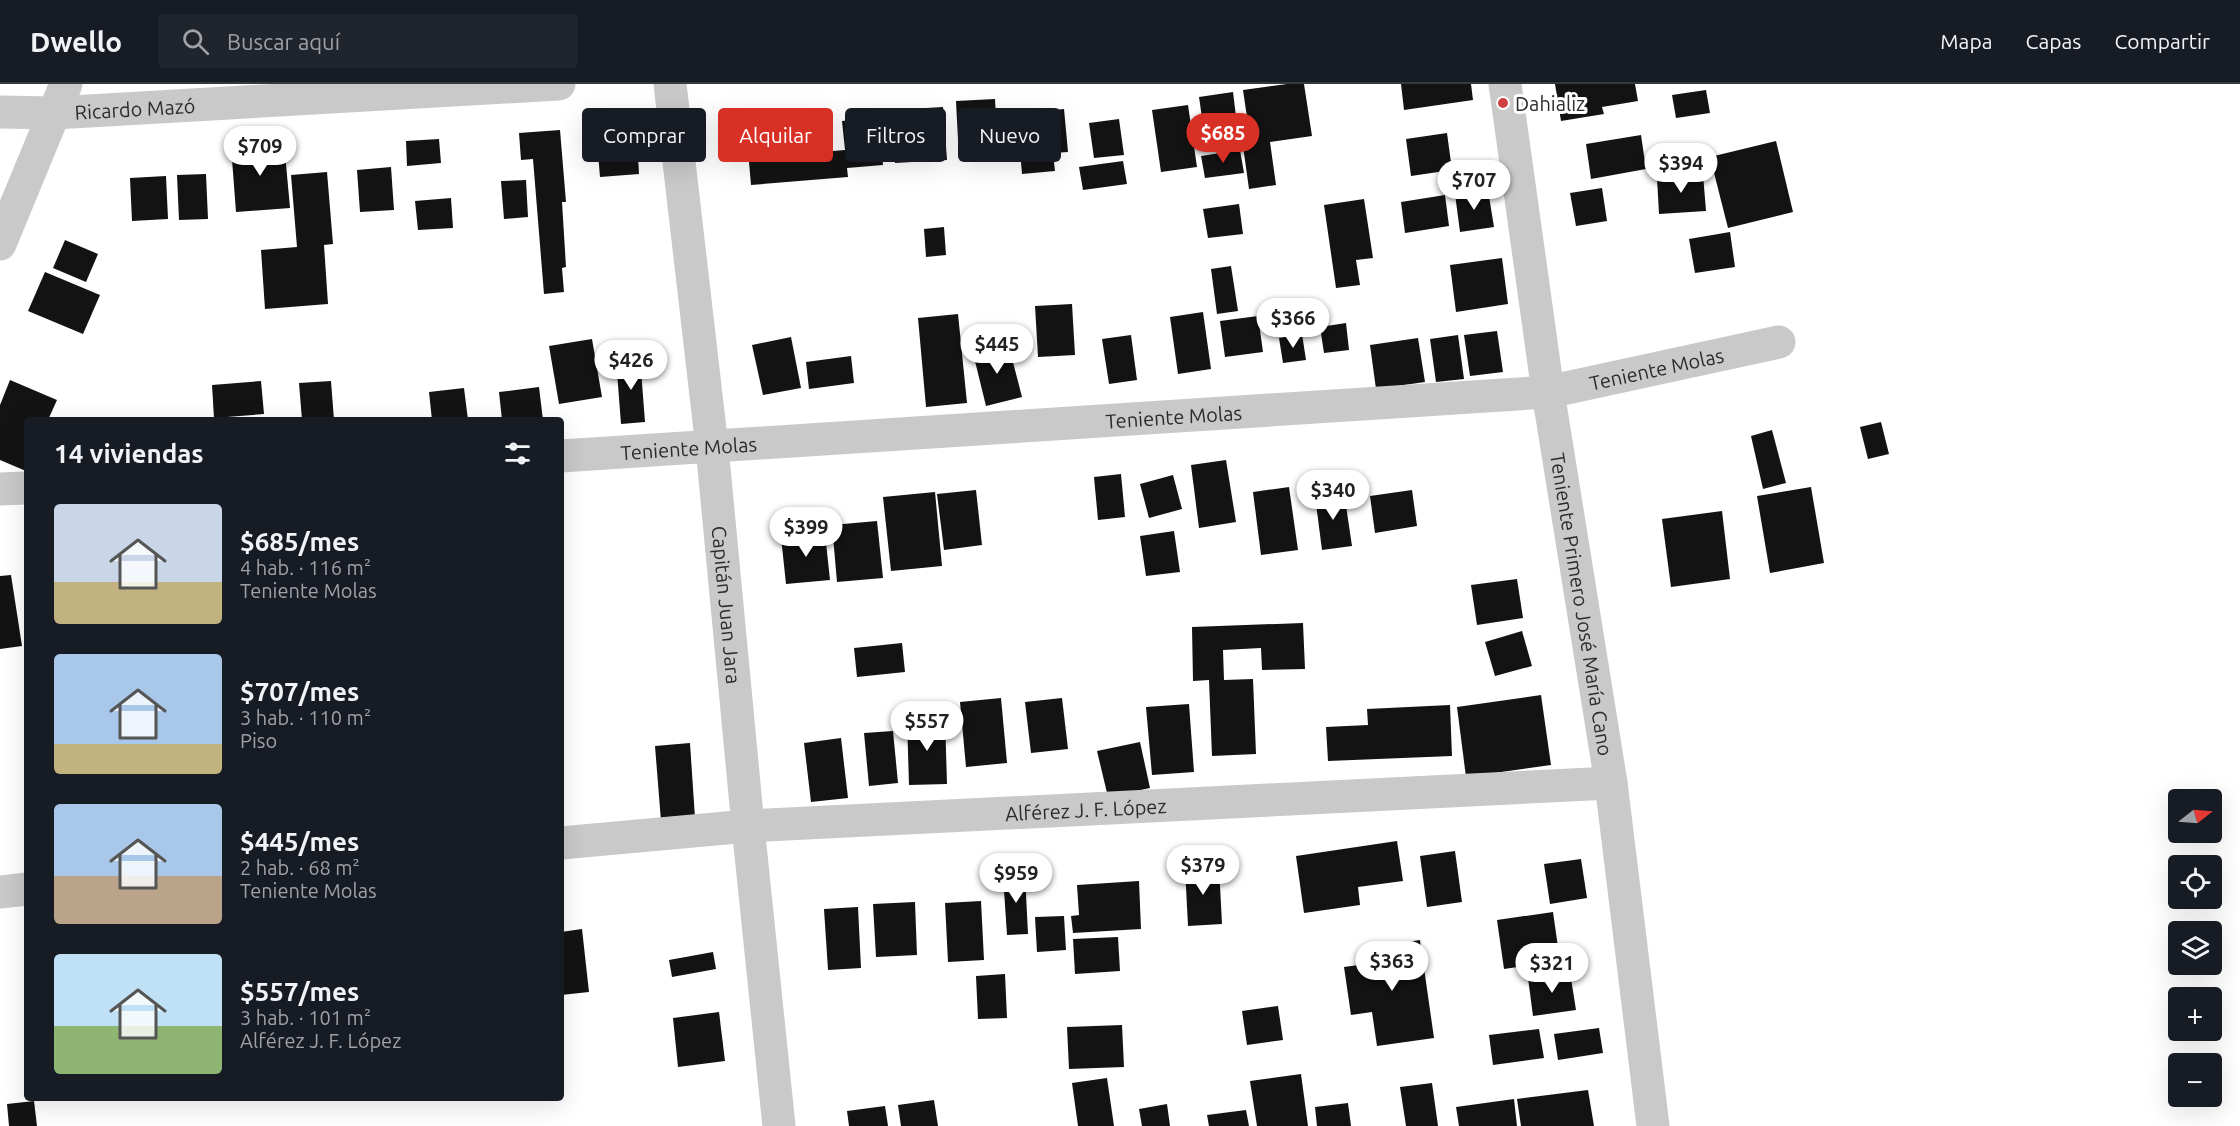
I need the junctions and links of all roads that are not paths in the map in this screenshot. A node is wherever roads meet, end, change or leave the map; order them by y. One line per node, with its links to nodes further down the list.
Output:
1 (559, 84): 4 (street, Ricardo Mazó)
2 (670, 84): 9 (street, Capitán Juan Jara)
3 (1505, 84): 8 (street, Teniente Primero José María Cano)
4 (60, 99): 5 (street, Ricardo Mazó); 6 (street)
5 (0, 112)
6 (0, 244)
7 (1779, 342): 8 (street, Teniente Molas)
8 (1548, 392): 9 (street, Teniente Molas); 13 (street, Teniente Primero José María Cano)
9 (712, 447): 10 (street, Teniente Molas); 14 (street, Capitán Juan Jara)
10 (564, 456)
11 (24, 488): 12 (street)
12 (0, 489)
13 (1611, 783): 14 (street, Alférez J. F. López); 19 (street, Teniente Primero José María Cano)
14 (748, 826): 15 (street, Alférez J. F. López); 18 (street, Capitán Juan Jara)
15 (564, 843)
16 (24, 889): 17 (street)
17 (0, 892)
18 (779, 1126)
19 (1653, 1126)

